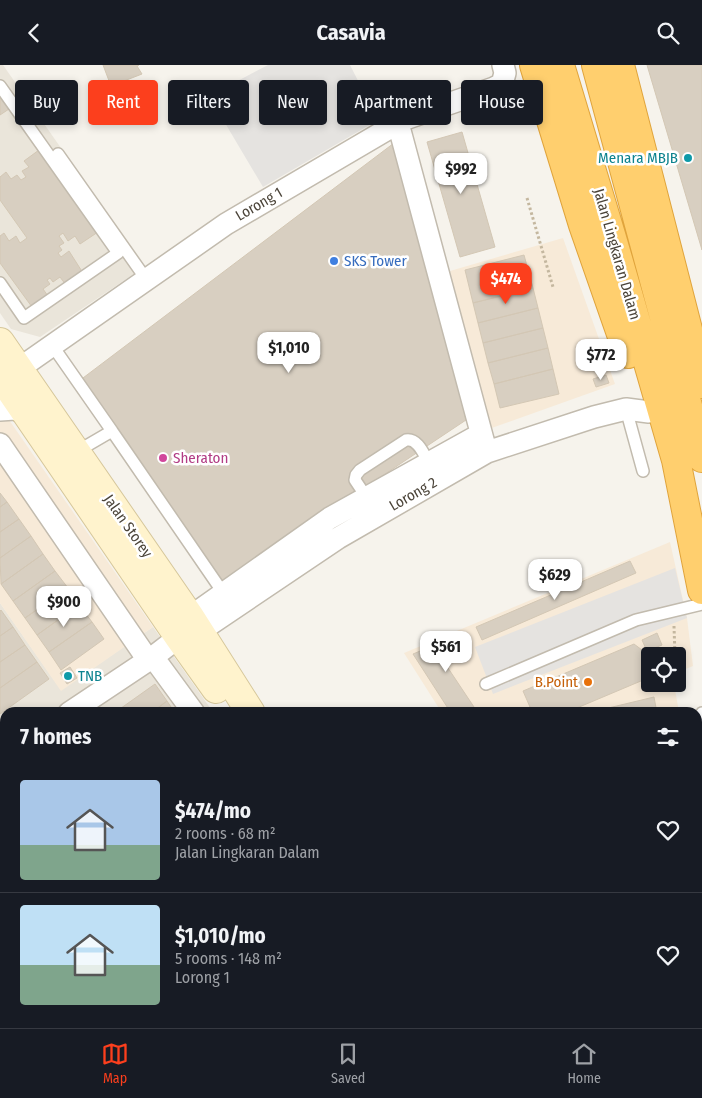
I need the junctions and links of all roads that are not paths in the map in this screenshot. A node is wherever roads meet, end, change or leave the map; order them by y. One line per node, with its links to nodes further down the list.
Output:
1 (503, 65): 7 (street, Lorong 1)
2 (534, 65): 20 (highway)
3 (560, 65): 26 (highway, Jalan Lingkaran Dalam)
4 (596, 65): 26 (highway, Jalan Lingkaran Dalam)
5 (620, 65): 12 (highway)
6 (0, 86): 13 (lane)
7 (451, 103)
8 (395, 125): 11 (street, Lorong 1)
9 (399, 125): 23 (street)
10 (58, 154): 11 (lane)
11 (146, 279): 16 (street, Lorong 1)
12 (676, 281): 14 (street); 17 (highway)
13 (0, 283)
14 (702, 319)
15 (0, 342): 18 (main road, Jalan Storey)
16 (52, 345): 18 (street, Lorong 1); 22 (lane)
17 (700, 363)
18 (7, 374): 21 (main road, Jalan Storey); 25 (main road, Jalan Storey)
19 (0, 410): 21 (street)
20 (638, 411): 23 (street, Lorong 2); 26 (highway); 28 (lane)
21 (26, 414): 33 (main road, Jalan Storey)
22 (112, 431): 25 (lane); 31 (lane)
23 (484, 443): 27 (street); 33 (street, Lorong 2)
24 (0, 444): 34 (street)
25 (76, 452): 33 (main road, Jalan Storey)
26 (689, 459): 30 (highway, Jalan Lingkaran Dalam)
27 (429, 463): 29 (street); 29 (lane)
28 (643, 471)
29 (366, 498): 31 (street)
30 (702, 589)
31 (224, 594): 33 (street)
32 (702, 603): 35 (lane)
33 (190, 629): 34 (street); 38 (main road, Jalan Storey); 39 (main road, Jalan Storey)
34 (150, 659): 36 (street); 37 (street)
35 (486, 684)
36 (78, 707)
37 (189, 707)
38 (230, 707)
39 (247, 707)

